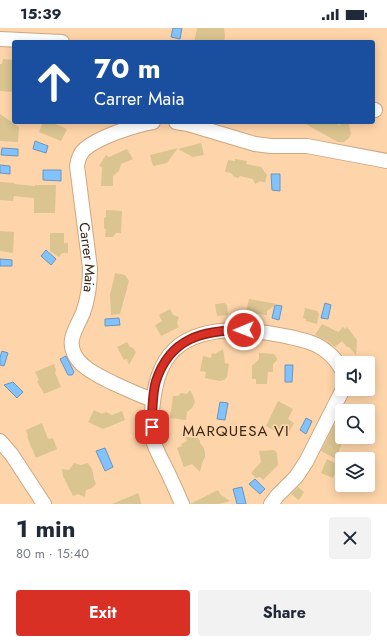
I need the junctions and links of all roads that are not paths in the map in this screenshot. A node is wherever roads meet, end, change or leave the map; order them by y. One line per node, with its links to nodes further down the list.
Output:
1 (0, 39): 2 (street)
2 (21, 40)
3 (142, 124): 8 (street, Carrer Maia)
4 (188, 124): 5 (street)
5 (387, 161)
6 (335, 359): 8 (street)
7 (339, 396): 12 (street)
8 (153, 400): 11 (street)
9 (0, 441): 10 (street)
10 (44, 504)
11 (182, 504)
12 (271, 504)

